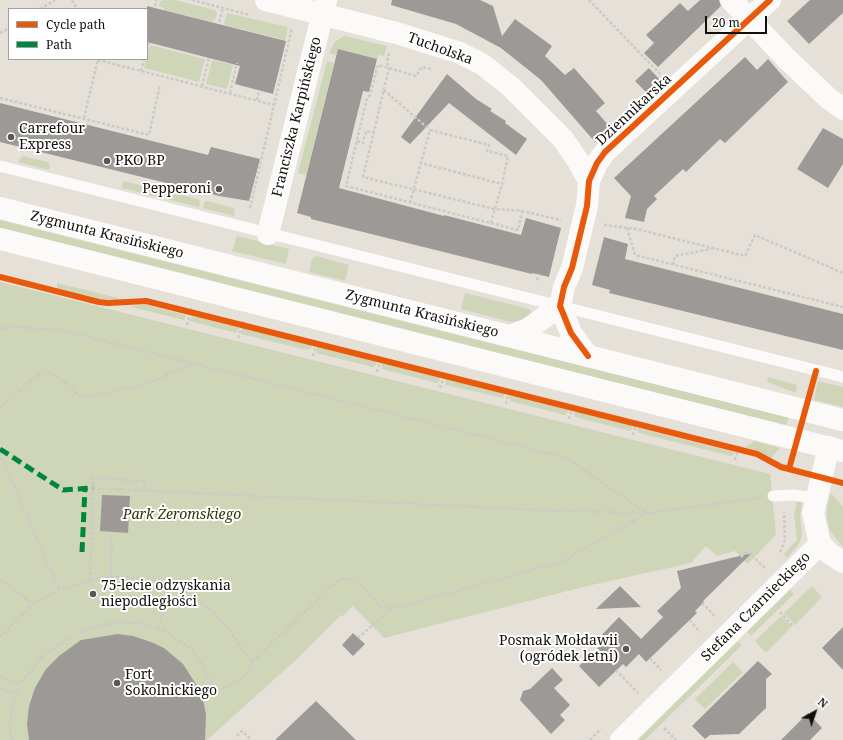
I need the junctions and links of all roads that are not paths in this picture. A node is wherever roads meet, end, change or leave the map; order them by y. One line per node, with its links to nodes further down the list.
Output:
1 (731, 0): 5 (main road)
2 (770, 0): 5 (main road, Dziennikarska)
3 (262, 8): 4 (main road, Tucholska)
4 (324, 8): 8 (main road, Tucholska); 10 (main road, Franciszka Karpińskiego)
5 (750, 19): 6 (main road); 8 (main road, Dziennikarska)
6 (843, 109)
7 (0, 166): 10 (lane)
8 (589, 182): 12 (main road, Dziennikarska)
9 (0, 208): 13 (main road, Zygmunta Krasińskiego)
10 (268, 234): 12 (lane)
11 (0, 239): 17 (main road)
12 (560, 306): 13 (main road); 14 (main road); 15 (lane)
13 (511, 336): 14 (main road, Zygmunta Krasińskiego)
14 (588, 356): 16 (main road, Zygmunta Krasińskiego)
15 (843, 377)
16 (837, 419): 17 (main road, Stefana Czarnieckiego)
17 (836, 449): 19 (main road, Stefana Czarnieckiego)
18 (772, 496): 19 (lane)
19 (816, 498): 20 (main road, Stefana Czarnieckiego)
20 (820, 544): 21 (main road); 22 (main road, Stefana Czarnieckiego)
21 (843, 562)
22 (621, 740)

